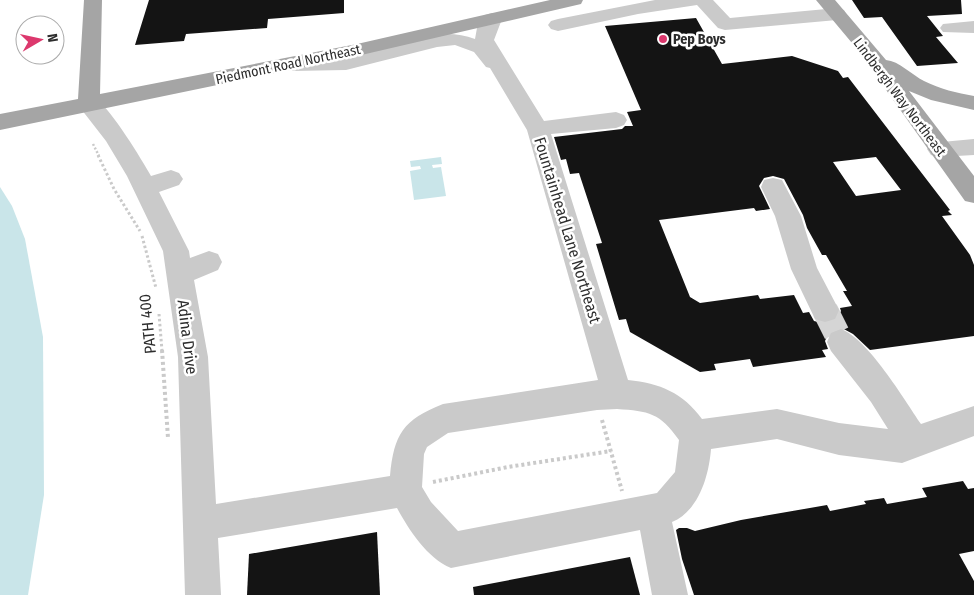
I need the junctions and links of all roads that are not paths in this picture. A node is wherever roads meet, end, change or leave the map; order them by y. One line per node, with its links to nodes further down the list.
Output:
1 (93, 0): 14 (main road)
2 (529, 0): 14 (main road, Piedmont Road Northeast)
3 (574, 0): 7 (main road, Piedmont Road Northeast)
4 (694, 0): 8 (street)
5 (703, 0): 6 (street)
6 (831, 7): 11 (main road, Lindbergh Way Northeast)
7 (492, 19): 12 (main road, Piedmont Road Northeast); 13 (street)
8 (558, 25)
9 (974, 27): 10 (street)
10 (950, 28)
11 (864, 45): 15 (main road); 22 (main road, Lindbergh Way Northeast)
12 (292, 64): 13 (street); 14 (main road, Piedmont Road Northeast)
13 (502, 72): 20 (street, Fountainhead Lane Northeast)
14 (89, 98): 16 (main road, Piedmont Road Northeast); 27 (street, Adina Drive)
15 (974, 103)
16 (41, 107): 17 (main road, Piedmont Road Northeast); 19 (main road, Piedmont Road Northeast)
17 (0, 108)
18 (616, 120): 20 (street)
19 (0, 122)
20 (538, 130): 30 (street, Fountainhead Lane Northeast)
21 (974, 147): 22 (street)
22 (943, 154): 23 (street); 25 (main road, Lindbergh Way Northeast)
23 (974, 157)
24 (773, 187): 28 (street)
25 (974, 194)
26 (207, 257): 27 (street)
27 (179, 269): 36 (street, Adina Drive)
28 (825, 310)
29 (841, 342): 33 (street)
30 (608, 402): 32 (street); 34 (street)
31 (974, 421): 33 (street)
32 (695, 436): 33 (street); 35 (street)
33 (914, 443)
34 (419, 491): 35 (street); 36 (street)
35 (638, 504): 38 (street)
36 (201, 524): 37 (street, Adina Drive)
37 (203, 595)
38 (670, 595)

